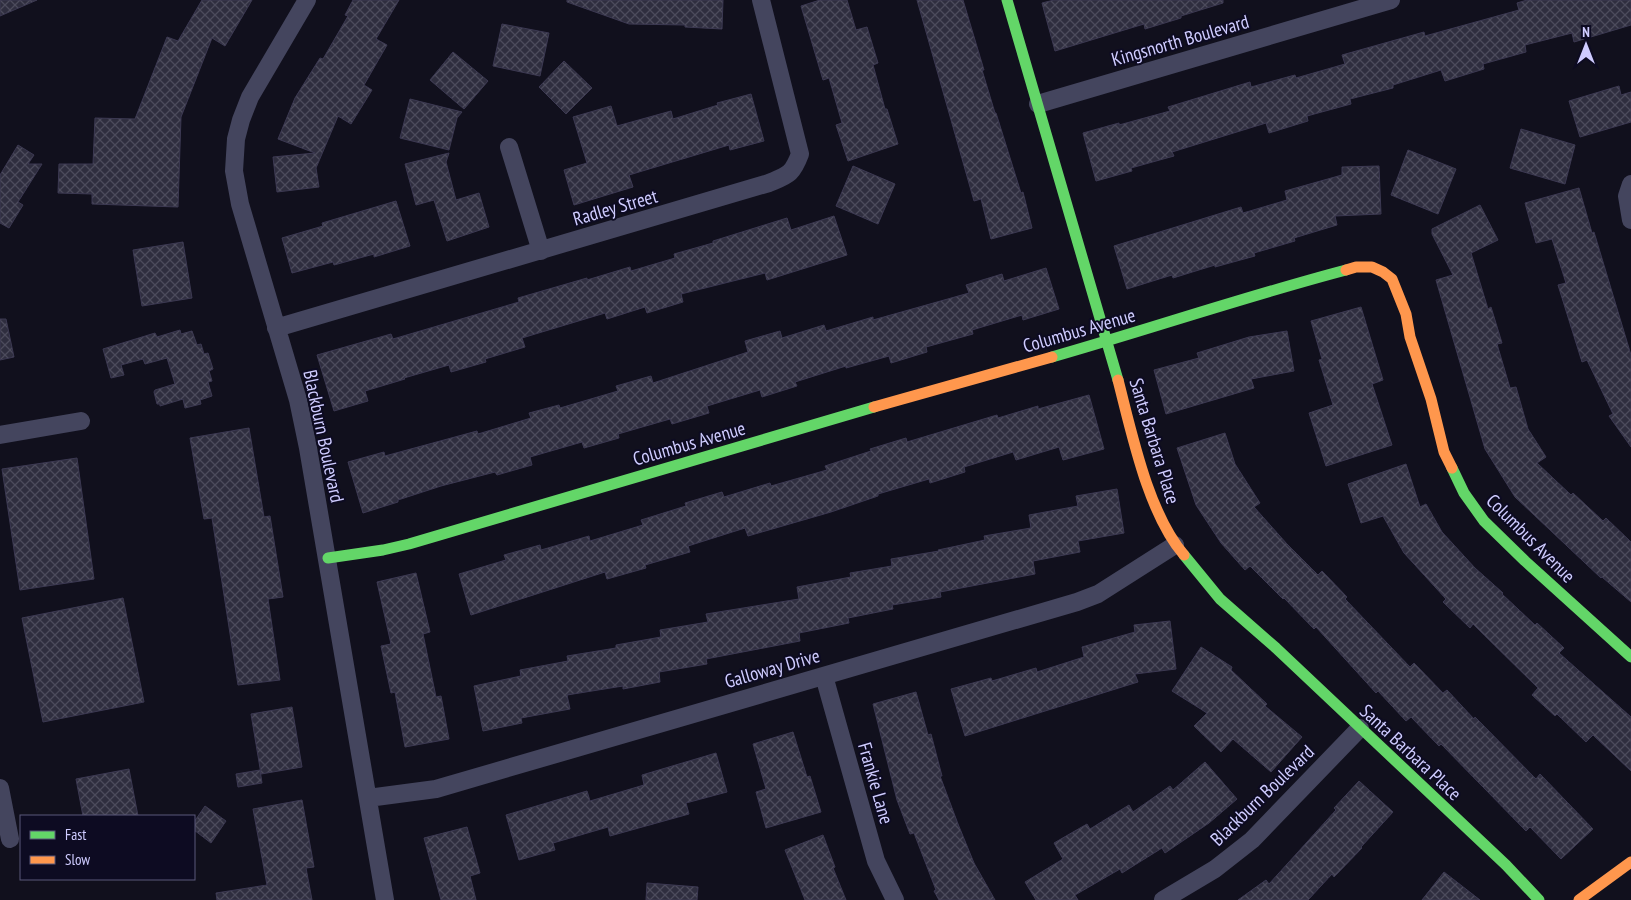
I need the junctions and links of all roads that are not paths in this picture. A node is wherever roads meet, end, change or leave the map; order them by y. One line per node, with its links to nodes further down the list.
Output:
1 (307, 0): 10 (street, Blackburn Boulevard)
2 (761, 0): 9 (street, Radley Street)
3 (1007, 0): 5 (street, Santa Barbara Place)
4 (1391, 0): 5 (street, Kingsnorth Boulevard)
5 (1038, 104): 11 (street, Santa Barbara Place)
6 (509, 147): 9 (street)
7 (1631, 184): 8 (street)
8 (1631, 220)
9 (540, 251): 10 (street, Radley Street)
10 (276, 328): 15 (street, Blackburn Boulevard)
11 (1107, 341): 14 (street, Santa Barbara Place); 15 (street, Columbus Avenue); 16 (street, Columbus Avenue)
12 (81, 421): 13 (street)
13 (0, 435)
14 (1175, 545): 17 (street, Galloway Drive); 18 (street, Santa Barbara Place)
15 (328, 558): 20 (street, Blackburn Boulevard)
16 (1631, 657)
17 (824, 676): 20 (street, Galloway Drive); 24 (street, Frankie Lane)
18 (1360, 728): 25 (street, Blackburn Boulevard); 26 (street, Santa Barbara Place)
19 (0, 788): 21 (street)
20 (368, 798): 23 (street, Blackburn Boulevard)
21 (10, 839)
22 (1631, 862): 27 (street)
23 (385, 900)
24 (895, 900)
25 (1163, 900)
26 (1538, 900)
27 (1579, 900)

